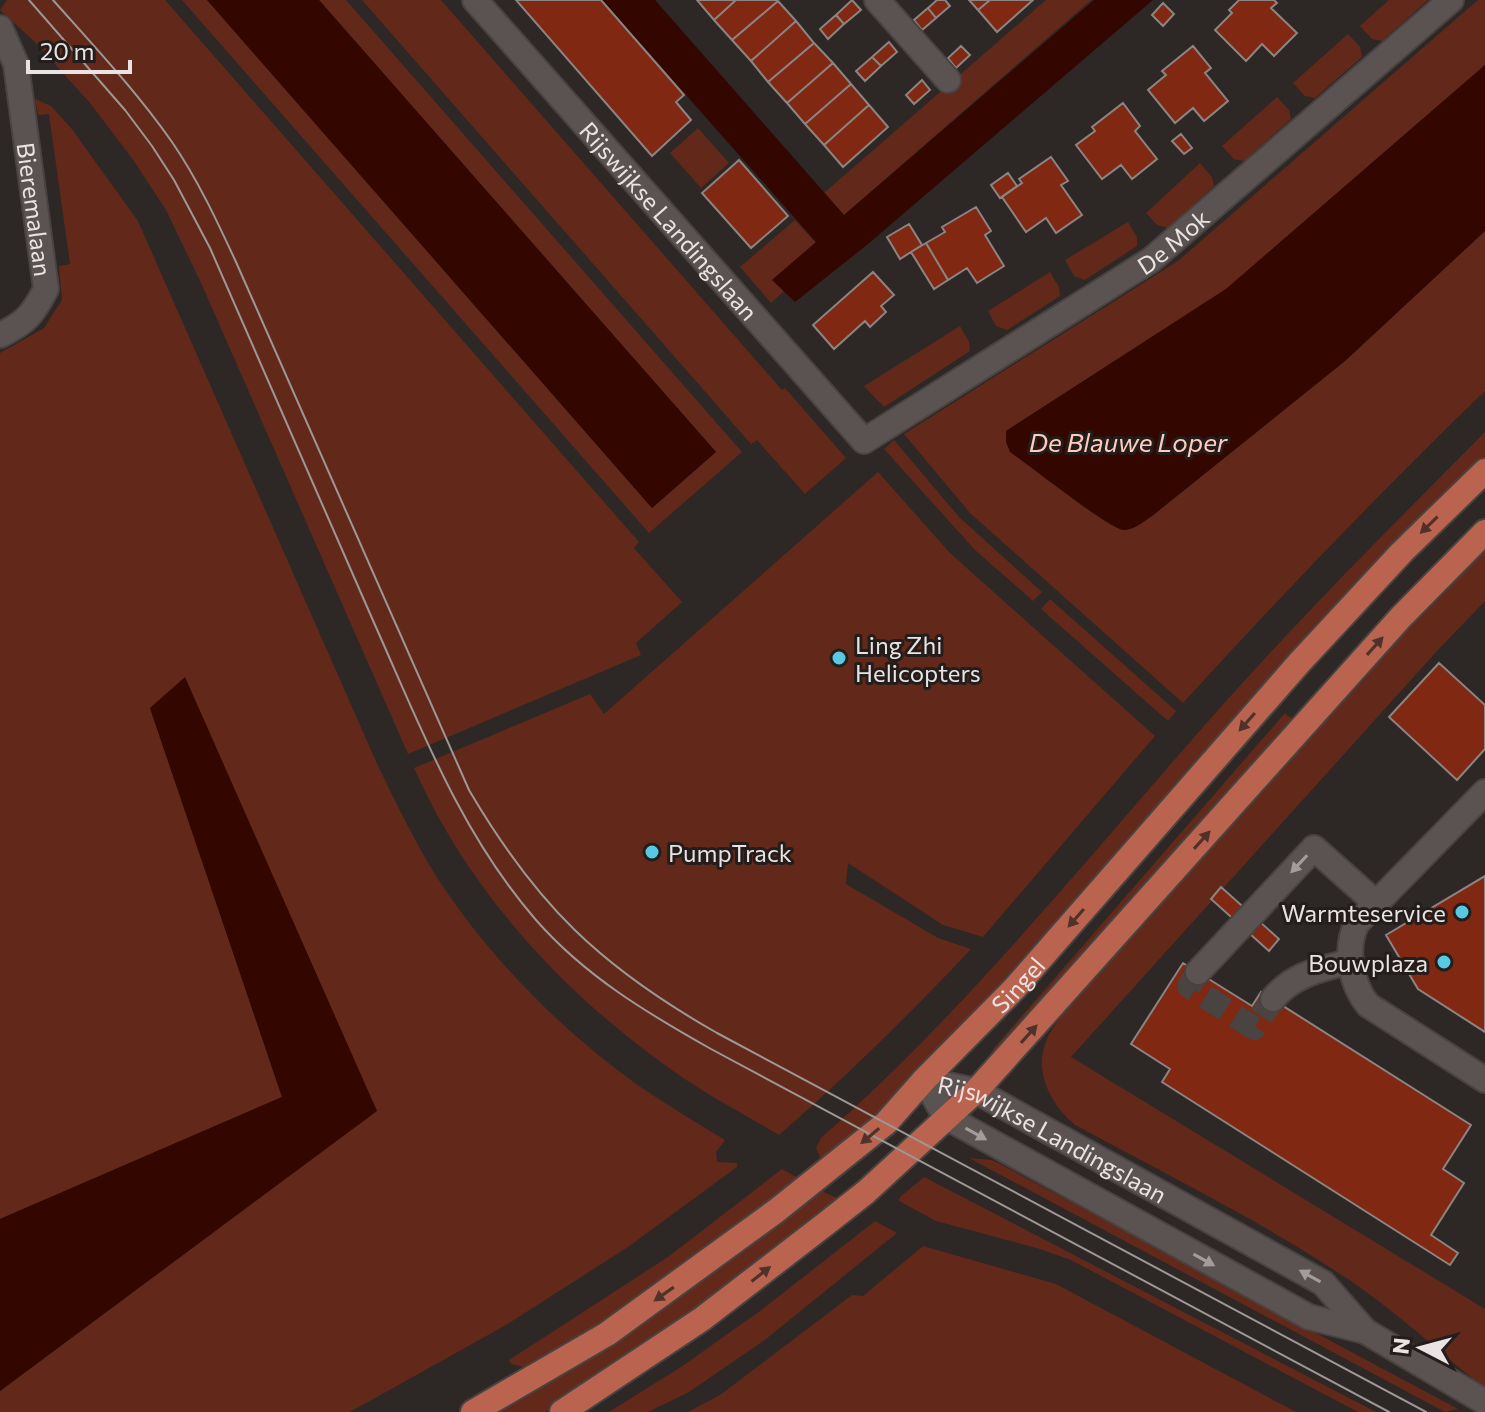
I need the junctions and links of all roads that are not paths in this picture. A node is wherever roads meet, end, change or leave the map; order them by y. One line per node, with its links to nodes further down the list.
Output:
1 (475, 0): 7 (street, Rijswijkse Landingslaan)
2 (877, 0): 5 (street)
3 (1451, 0): 7 (street, De Mok)
4 (0, 28): 6 (street, Bieremalaan)
5 (948, 80)
6 (0, 335)
7 (864, 441)
8 (1485, 471): 15 (main road, Singel, one-way to 15)
9 (1485, 532): 17 (main road, Singel, one-way to 9)
10 (1485, 792): 11 (street)
11 (1377, 904): 12 (street); 13 (street, one-way to 13)
12 (1351, 961): 14 (street); 16 (street)
13 (1198, 972)
14 (1273, 999)
15 (924, 1080): 17 (street, Rijswijkse Landingslaan); 18 (street, Rijswijkse Landingslaan); 21 (main road, Singel, one-way to 21)
16 (1485, 1080)
17 (976, 1091): 18 (main road, Singel); 19 (street, Rijswijkse Landingslaan, one-way to 17)
18 (946, 1117): 19 (street, Rijswijkse Landingslaan, one-way to 19); 22 (main road, Singel, one-way to 18)
19 (1365, 1331): 20 (street, Rijswijkse Landingslaan)
20 (1485, 1402)
21 (473, 1412)
22 (562, 1412)

